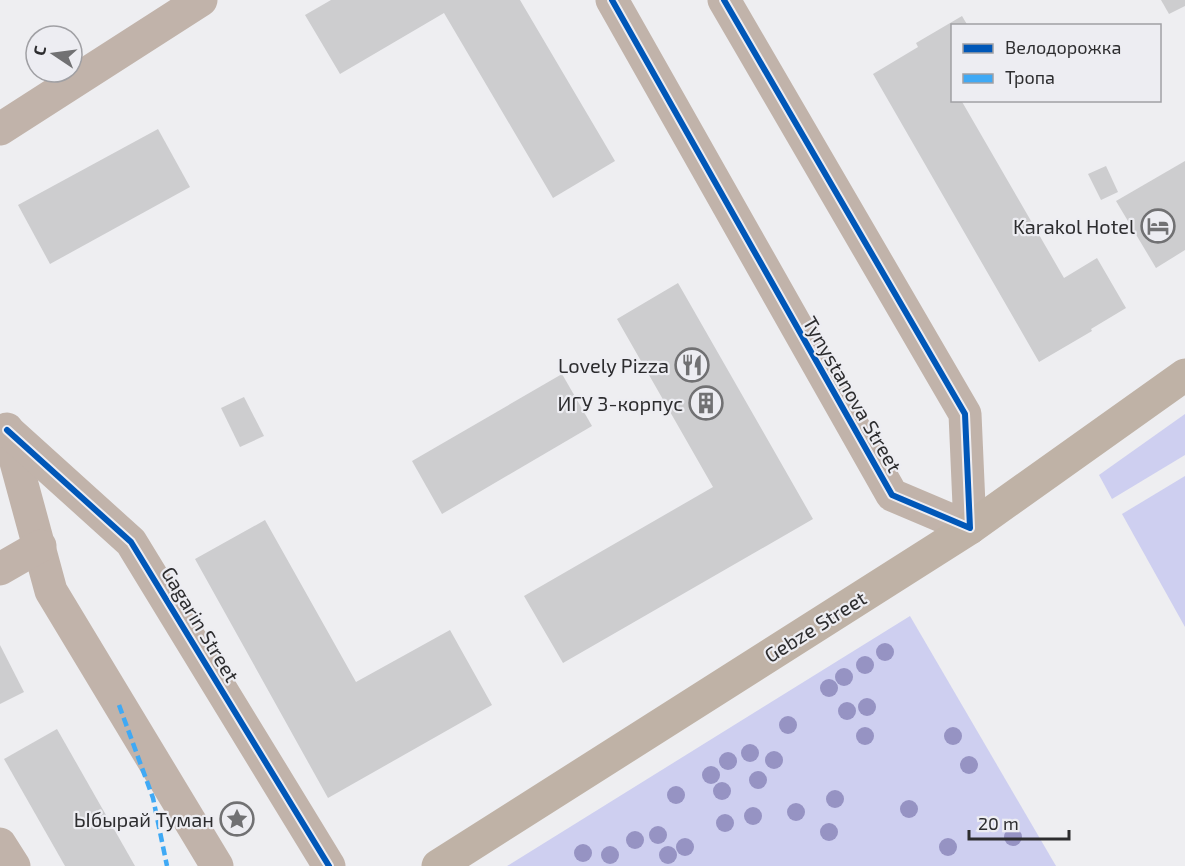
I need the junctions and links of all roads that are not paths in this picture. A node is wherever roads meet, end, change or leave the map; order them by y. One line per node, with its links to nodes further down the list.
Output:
1 (201, 0): 4 (street)
2 (612, 0): 7 (street, Tynystanova Street)
3 (724, 0): 7 (street)
4 (0, 129)
5 (1185, 375): 7 (main road, Gebze Street)
6 (4, 422): 8 (street, Gagarin Street); 13 (street, Gagarin Street)
7 (970, 528): 14 (main road, Gebze Street)
8 (40, 546): 9 (street); 12 (street, Gagarin Street)
9 (0, 569)
10 (0, 844): 11 (street)
11 (14, 866)
12 (217, 866)
13 (329, 866)
14 (438, 866)

